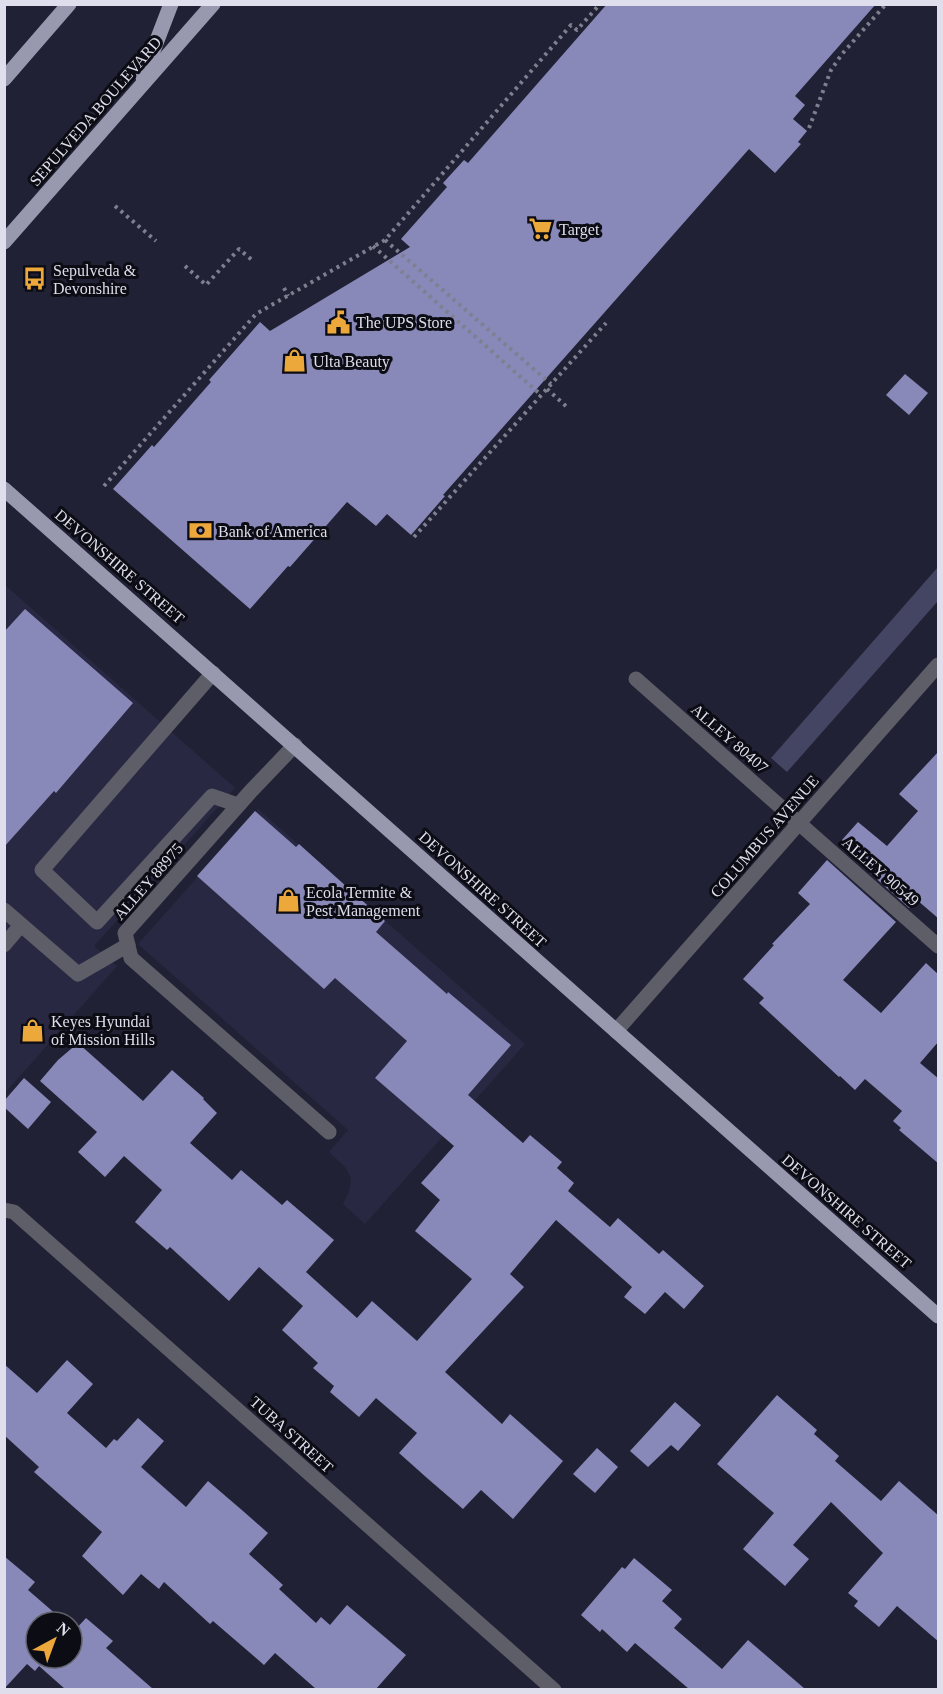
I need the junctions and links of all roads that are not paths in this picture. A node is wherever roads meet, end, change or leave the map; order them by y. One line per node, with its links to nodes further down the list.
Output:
1 (69, 4): 4 (main road)
2 (171, 4): 5 (main road)
3 (213, 4): 5 (main road, SEPULVEDA BOULEVARD)
4 (4, 79)
5 (139, 88): 6 (main road, SEPULVEDA BOULEVARD)
6 (4, 242)
7 (4, 489): 9 (main road, DEVONSHIRE STREET)
8 (939, 665): 13 (street, COLUMBUS AVENUE)
9 (213, 673): 11 (main road, DEVONSHIRE STREET); 12 (street)
10 (636, 680): 13 (street, ALLEY 80407)
11 (295, 745): 12 (street, ALLEY 88975); 19 (main road, DEVONSHIRE STREET)
12 (238, 806): 17 (street, ALLEY 88975)
13 (799, 823): 18 (street, ALLEY 90549); 19 (street, COLUMBUS AVENUE)
14 (4, 910): 15 (street)
15 (21, 926): 16 (street); 17 (street)
16 (4, 945)
17 (128, 945): 20 (street, ALLEY 88975)
18 (939, 946)
19 (616, 1031): 22 (main road, DEVONSHIRE STREET)
20 (329, 1132)
21 (4, 1210): 23 (street, TUBA STREET)
22 (939, 1316)
23 (554, 1689)

